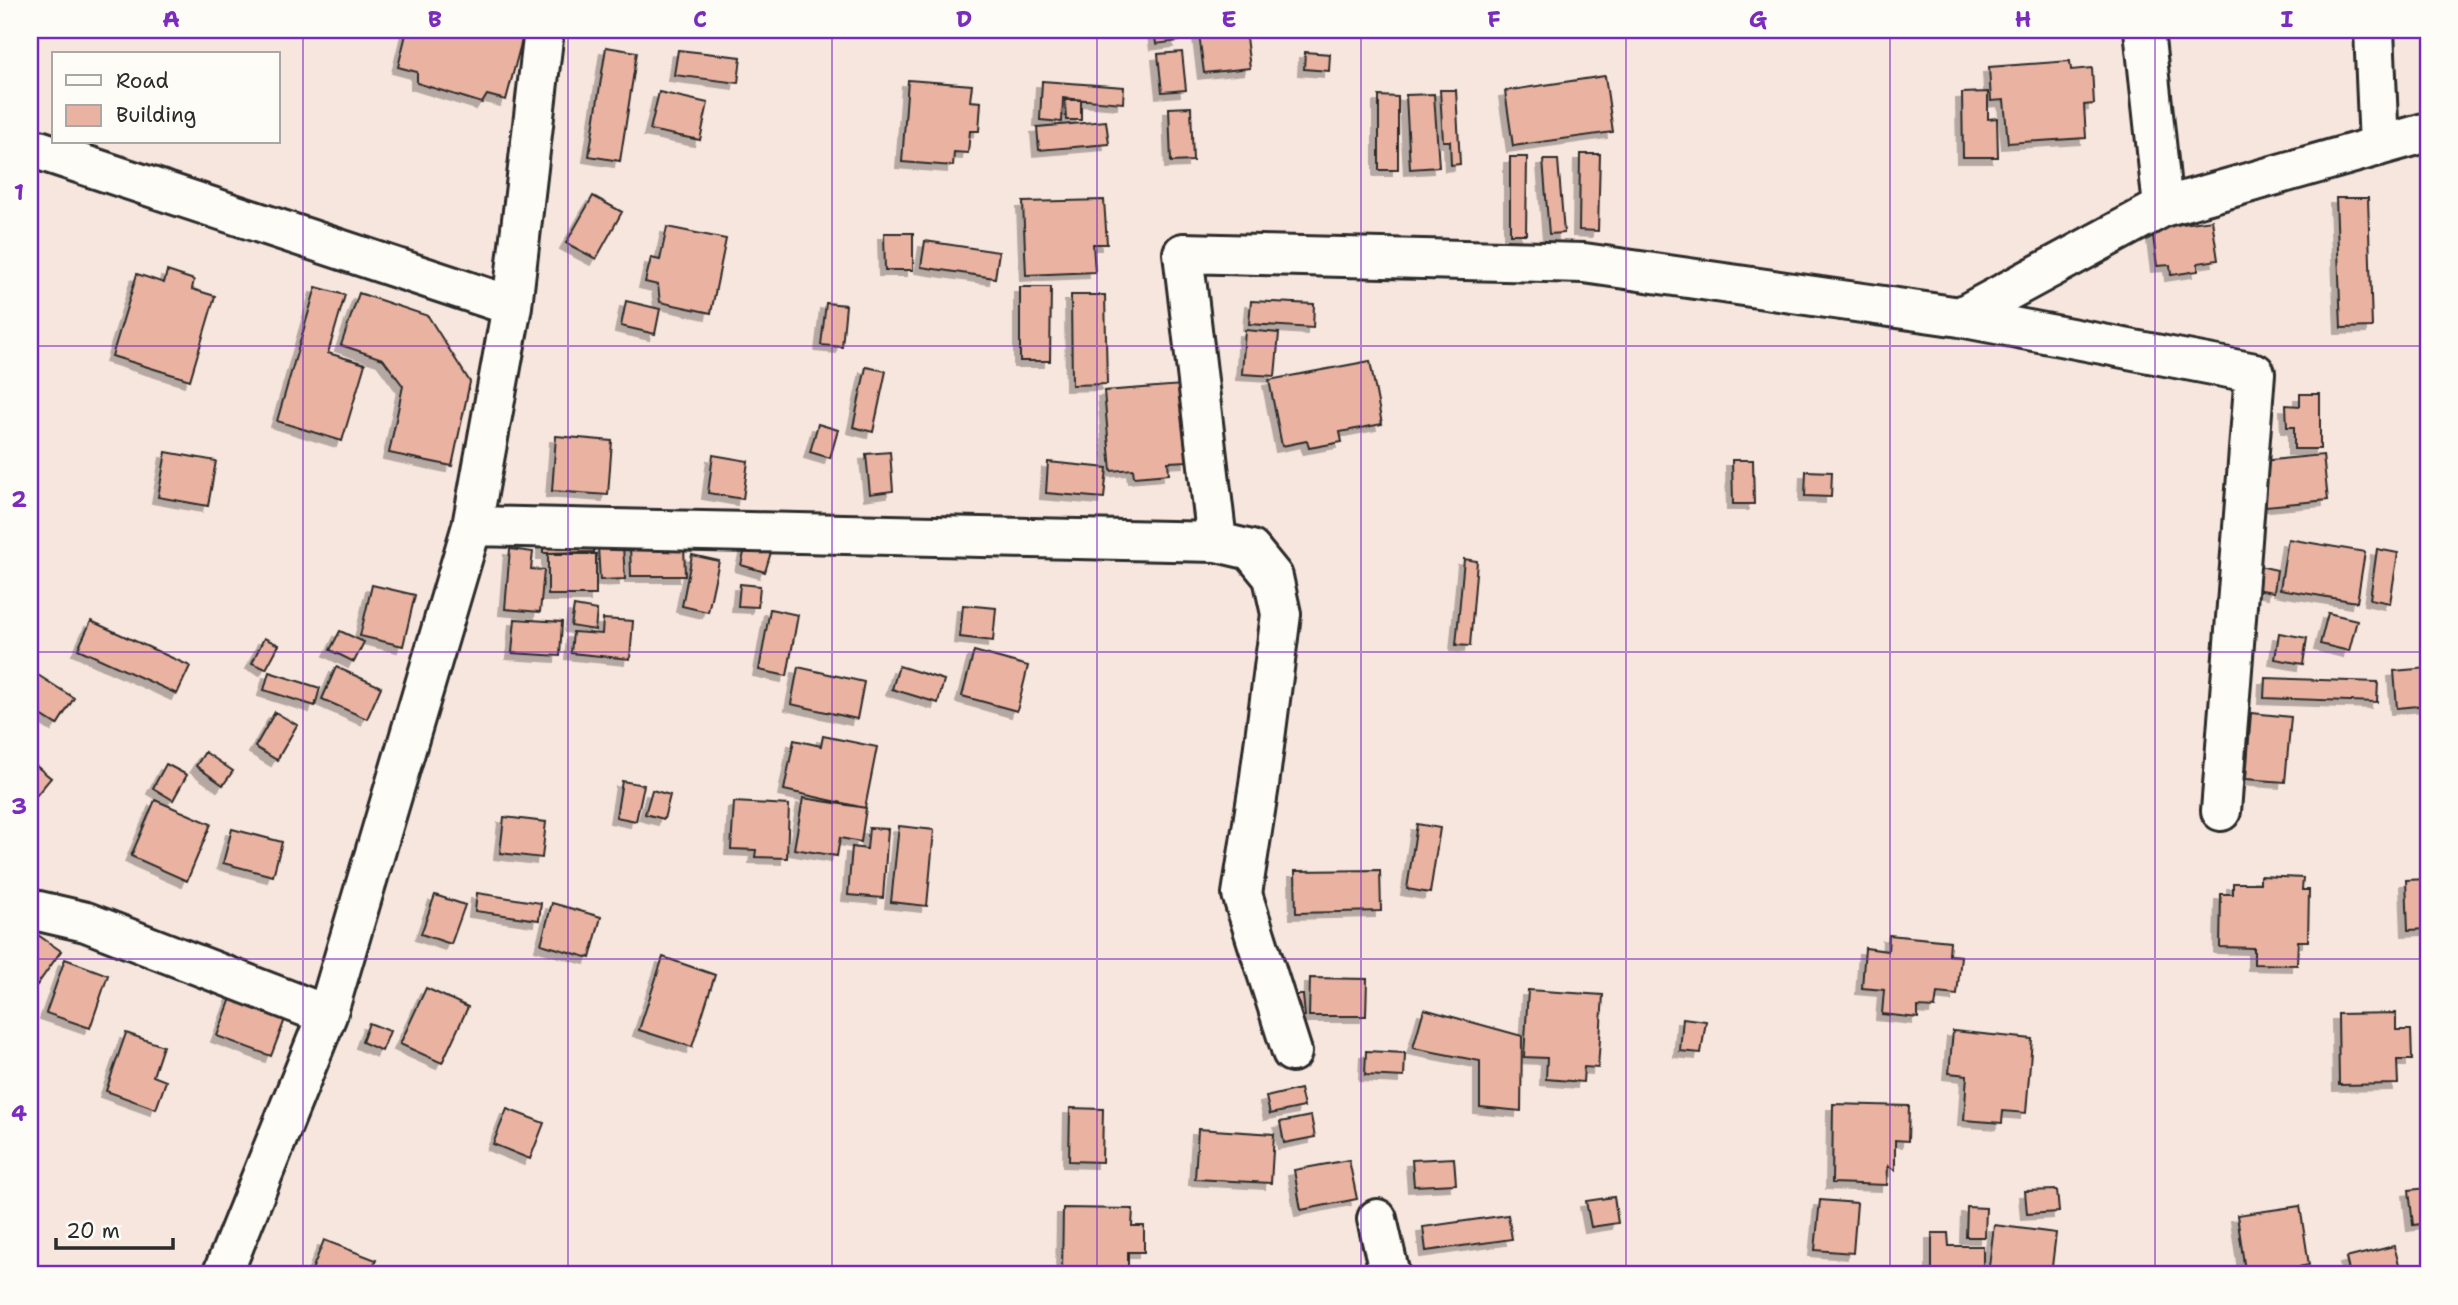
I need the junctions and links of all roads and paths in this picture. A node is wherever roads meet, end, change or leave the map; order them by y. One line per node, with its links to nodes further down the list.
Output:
1 (544, 30): 8 (street)
2 (2144, 30): 7 (street)
3 (2374, 30): 5 (street)
4 (2428, 132): 5 (street)
5 (2379, 146): 7 (street)
6 (39, 150): 8 (street)
7 (2163, 207): 9 (street)
8 (512, 306): 10 (street)
9 (1960, 317): 11 (street); 12 (street)
10 (472, 526): 11 (street); 14 (street)
11 (1217, 542): 15 (street)
12 (2221, 811)
13 (30, 909): 14 (street)
14 (327, 1015): 17 (street)
15 (1292, 1052)
16 (1377, 1219): 18 (street)
17 (222, 1275)
18 (1390, 1275)

